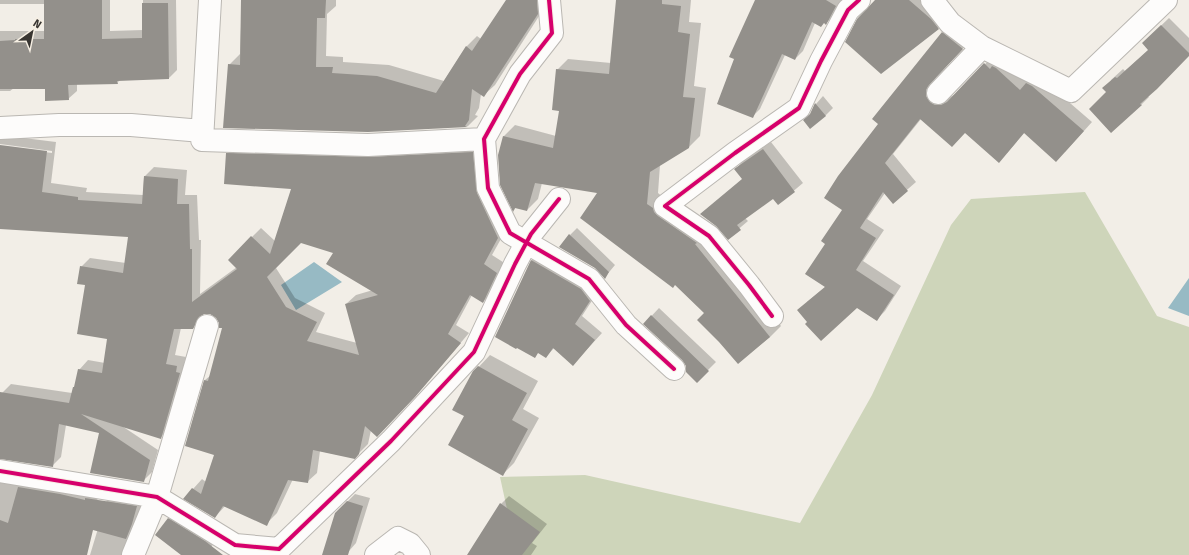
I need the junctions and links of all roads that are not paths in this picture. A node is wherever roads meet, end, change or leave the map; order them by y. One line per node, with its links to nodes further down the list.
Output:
1 (210, 0): 9 (street)
2 (549, 0): 10 (street)
3 (859, 0): 13 (street)
4 (932, 0): 6 (street)
5 (1166, 0): 6 (street)
6 (982, 47): 7 (street)
7 (938, 93)
8 (0, 128): 9 (street)
9 (202, 131): 10 (street)
10 (484, 139): 12 (street)
11 (560, 199): 12 (street)
12 (527, 241): 15 (street); 18 (street)
13 (772, 316)
14 (207, 326): 17 (street)
15 (674, 369)
16 (0, 471): 17 (street)
17 (157, 497): 18 (street); 19 (street)
18 (262, 551)
19 (133, 555)
20 (376, 555): 21 (street)
21 (419, 555)

